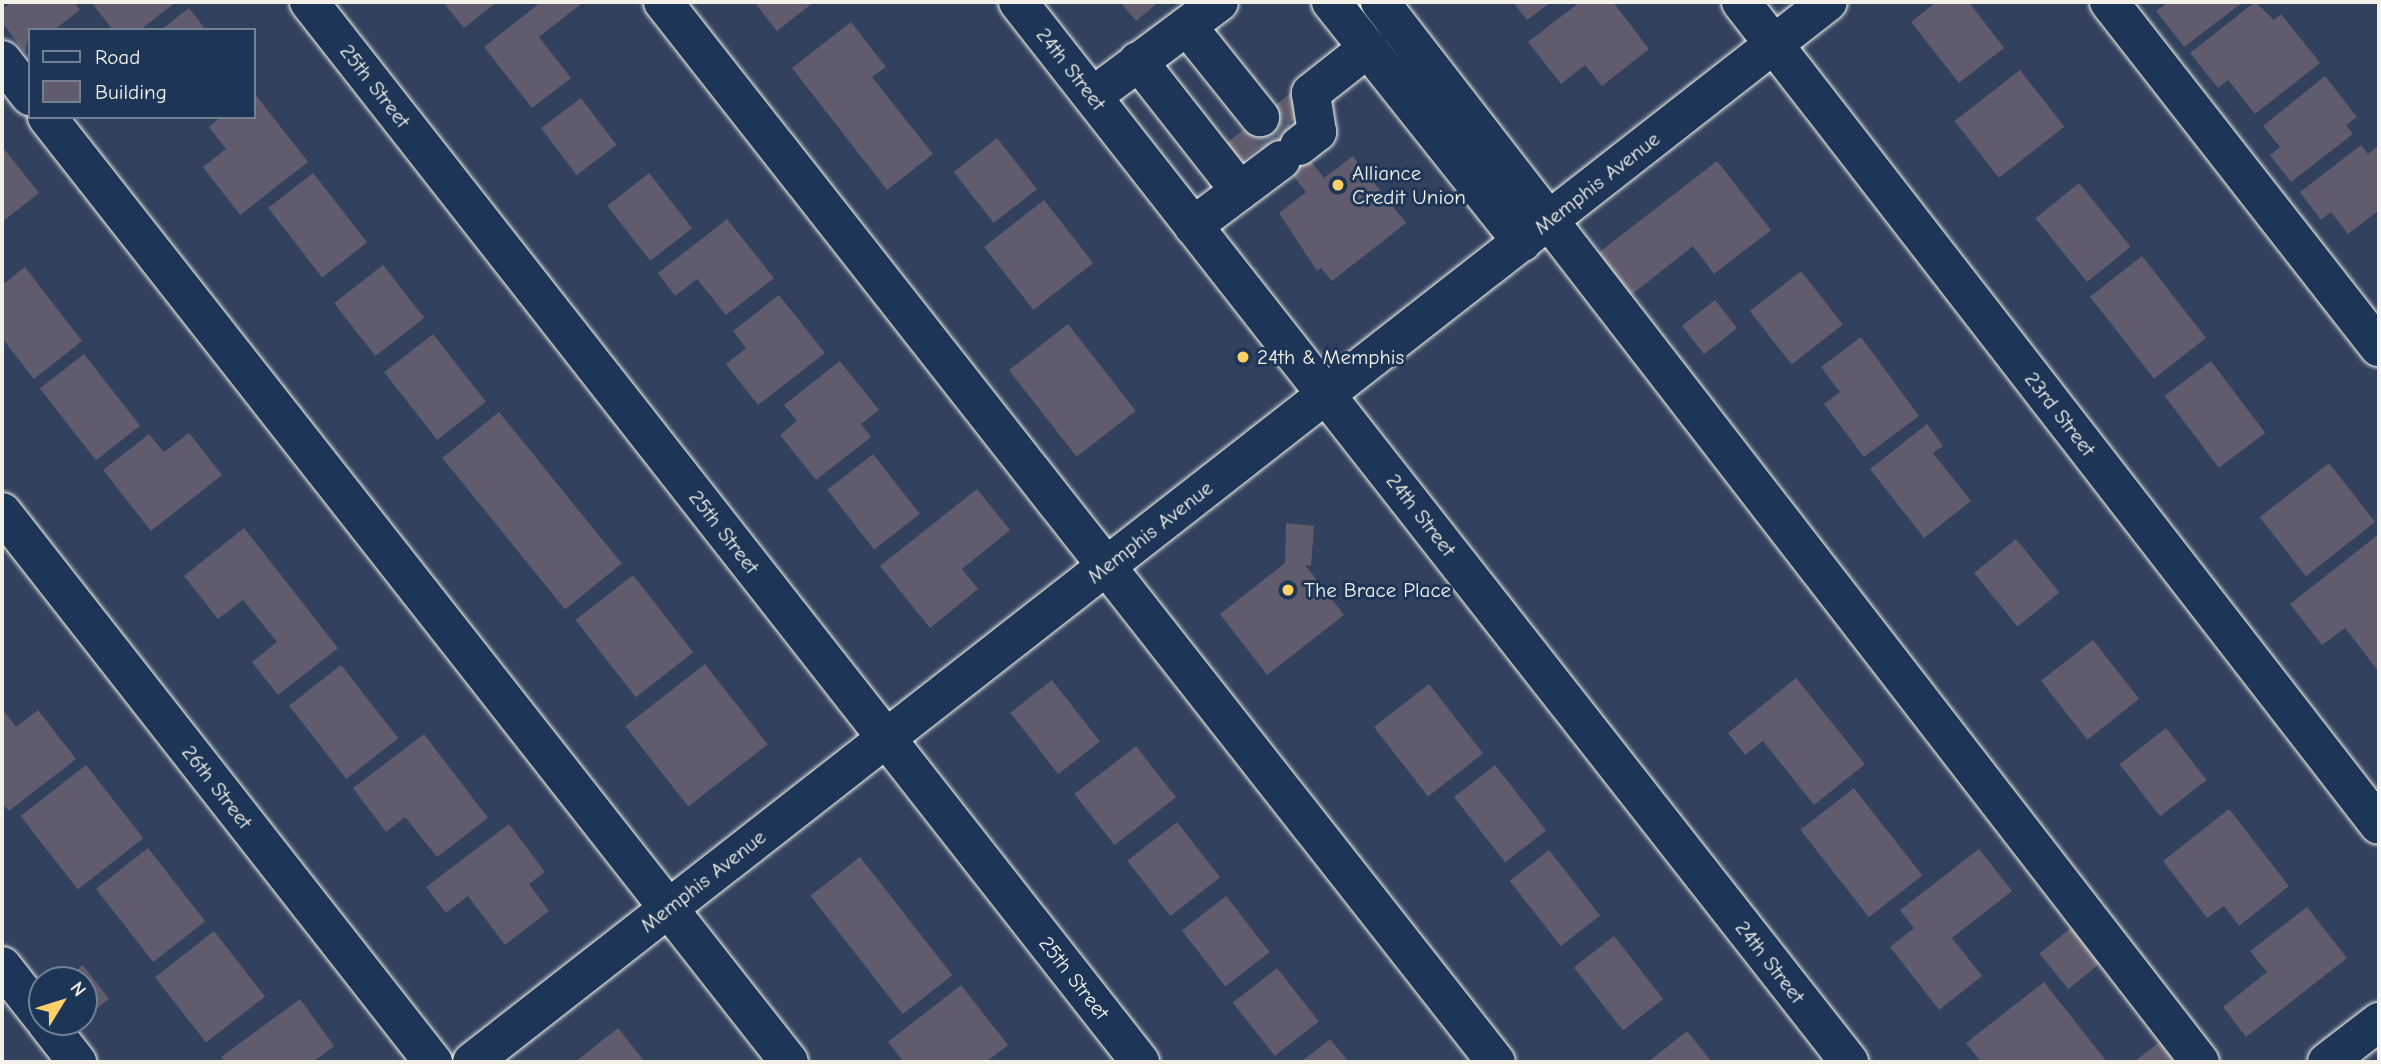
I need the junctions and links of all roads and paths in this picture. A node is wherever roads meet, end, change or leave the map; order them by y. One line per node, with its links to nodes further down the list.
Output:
1 (309, 2): 27 (street, 25th Street)
2 (663, 2): 26 (street)
3 (1018, 2): 16 (street, 24th Street)
4 (1219, 2): 10 (street)
5 (1332, 2): 12 (street)
6 (1380, 2): 20 (street)
7 (1741, 2): 11 (street, 23rd Street)
8 (1828, 2): 11 (street, Memphis Avenue)
9 (2109, 2): 23 (street)
10 (1187, 26): 14 (street); 17 (street)
11 (1774, 44): 20 (street, Memphis Avenue); 28 (street, 23rd Street)
12 (1368, 48): 19 (street); 22 (street)
13 (2, 60): 15 (street)
14 (1138, 61): 16 (street); 19 (street)
15 (28, 93)
16 (1093, 96): 21 (street, 24th Street)
17 (1260, 117)
18 (49, 119): 29 (street)
19 (1240, 191): 21 (street)
20 (1551, 219): 22 (street, Memphis Avenue); 41 (street)
21 (1193, 226): 24 (street, 24th Street)
22 (1522, 242): 24 (street, Memphis Avenue)
23 (2379, 347)
24 (1327, 394): 26 (street, Memphis Avenue); 40 (street, 24th Street)
25 (2, 512): 35 (street, 26th Street)
26 (1106, 567): 27 (street, Memphis Avenue); 39 (street)
27 (886, 739): 29 (street, Memphis Avenue); 38 (street, 25th Street)
28 (2379, 825)
29 (668, 909): 36 (street, Memphis Avenue); 37 (street)
30 (2, 966): 31 (street)
31 (28, 999)
32 (2379, 1022): 42 (street)
33 (57, 1036): 34 (street)
34 (77, 1062)
35 (433, 1062)
36 (472, 1062)
37 (789, 1062)
38 (1140, 1062)
39 (1496, 1062)
40 (1849, 1062)
41 (2200, 1062)
42 (2327, 1062)

